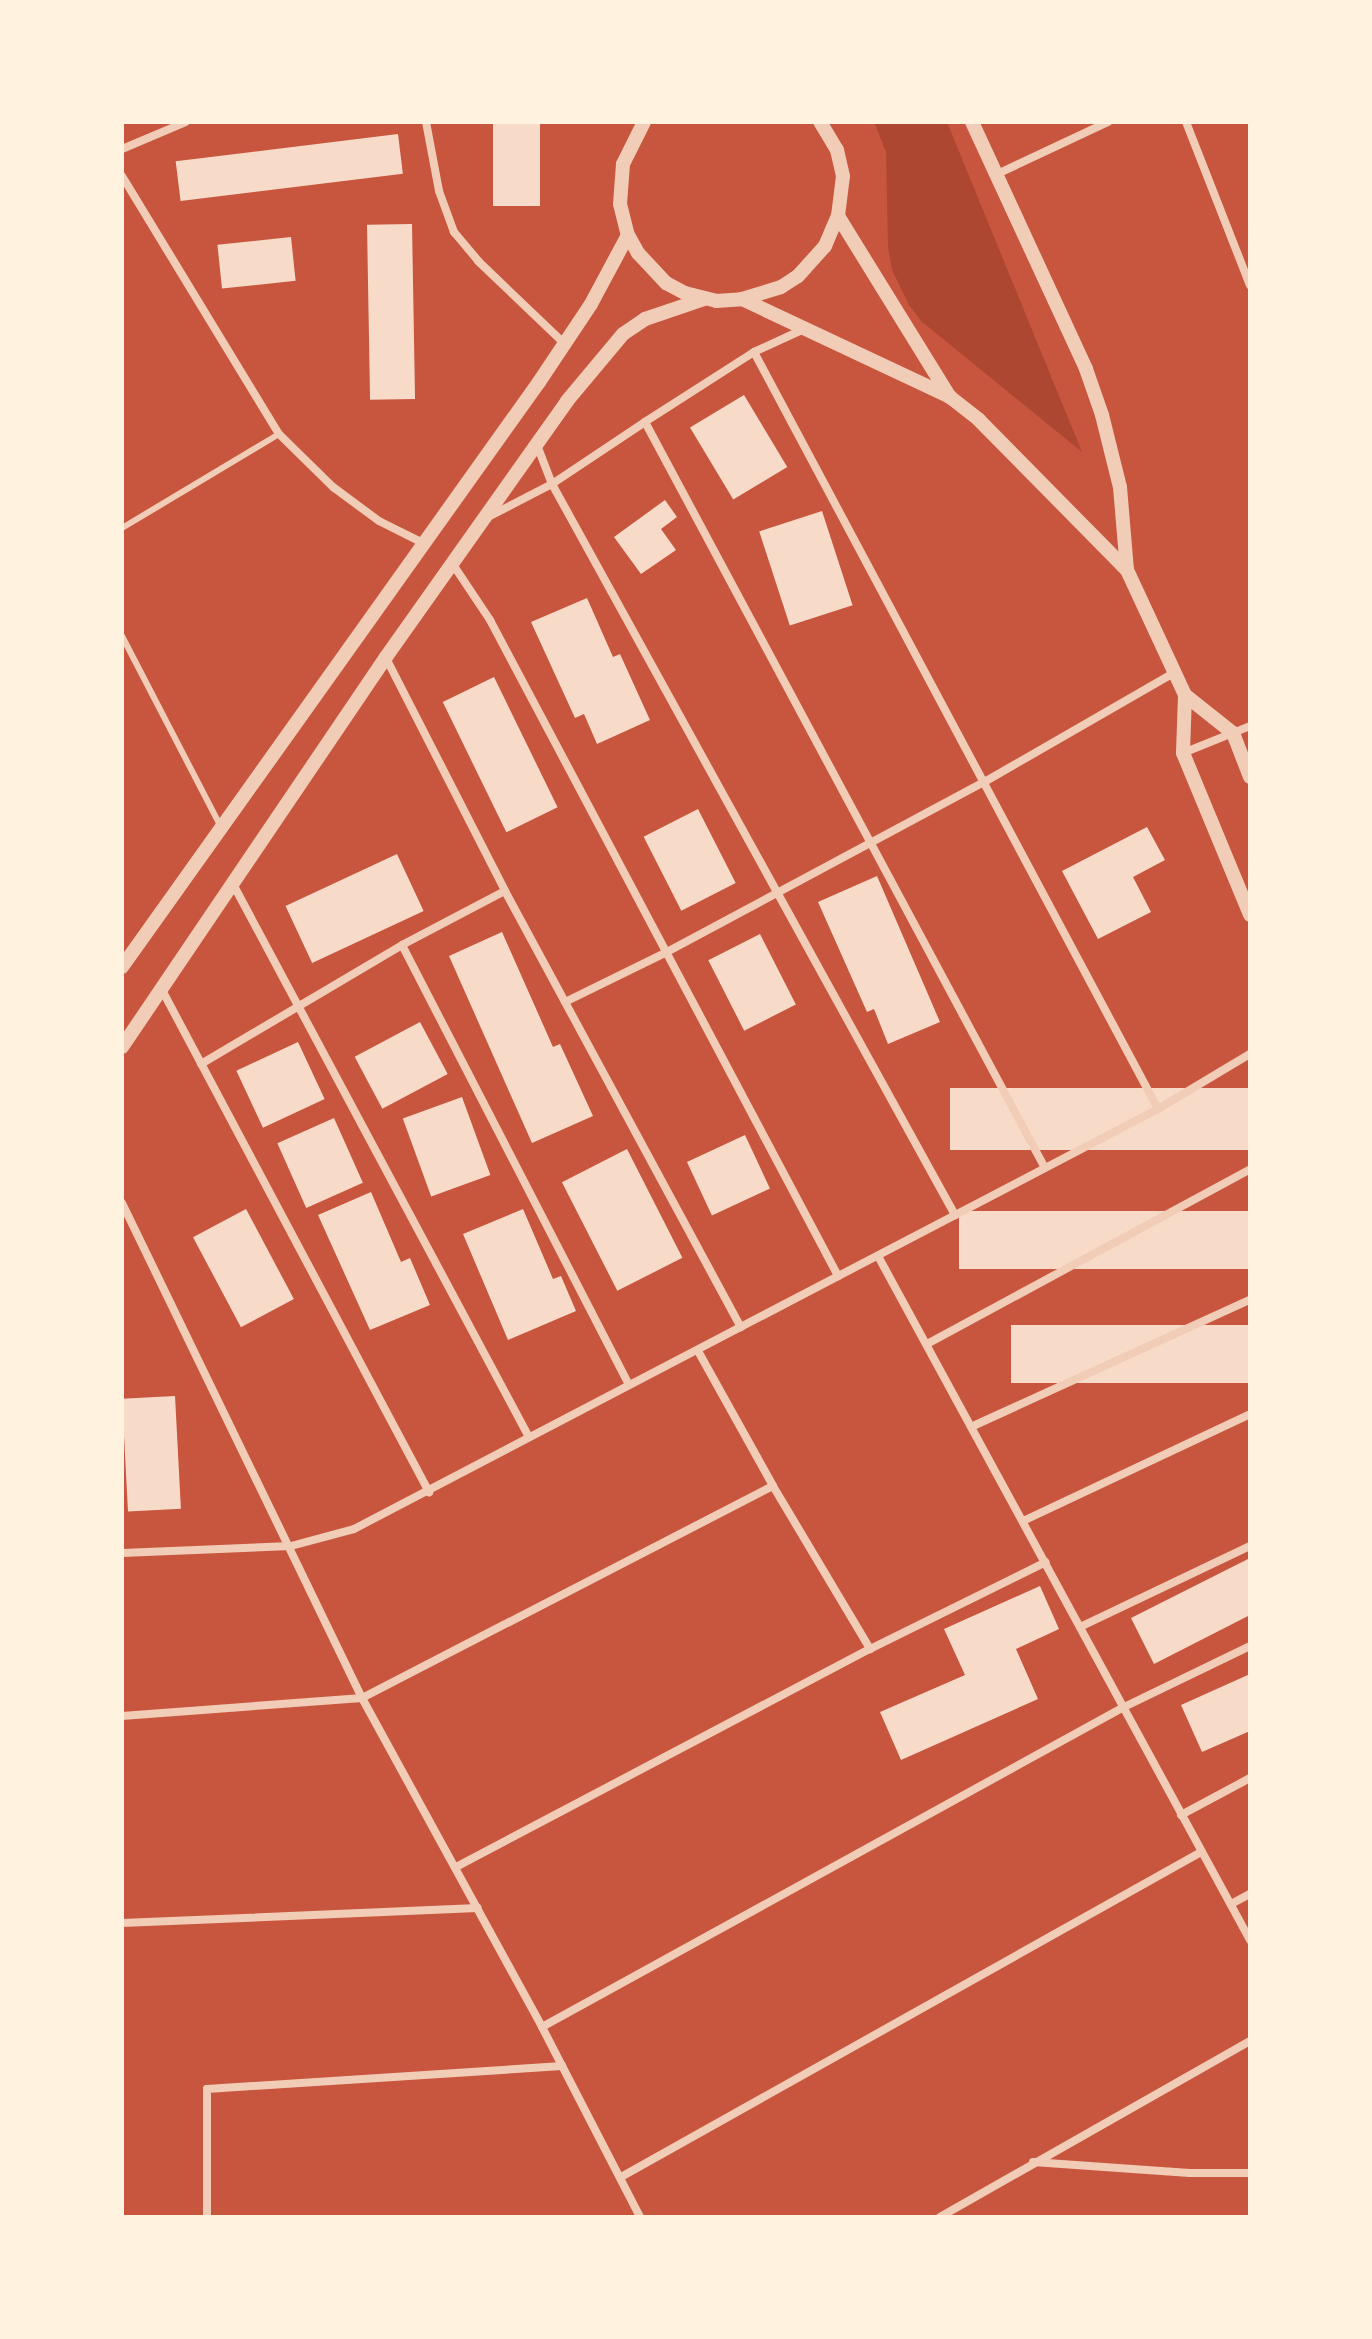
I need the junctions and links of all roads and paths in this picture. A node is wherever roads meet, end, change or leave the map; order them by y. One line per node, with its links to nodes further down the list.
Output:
1 (186, 122): 8 (street)
2 (426, 122): 17 (street)
3 (644, 122): 12 (street)
4 (820, 122): 11 (street)
5 (972, 122): 9 (street)
6 (1108, 122): 9 (street)
7 (1186, 122): 13 (street)
8 (122, 149)
9 (995, 175): 28 (street)
10 (122, 176): 21 (street)
11 (838, 216): 15 (street); 19 (street)
12 (628, 235): 14 (street); 17 (street)
13 (1250, 285)
14 (704, 299): 15 (street); 22 (street)
15 (742, 299): 16 (street)
16 (805, 328): 18 (street); 19 (street)
17 (565, 344): 26 (street)
18 (754, 352): 20 (street); 37 (street)
19 (950, 397): 28 (street)
20 (645, 422): 23 (street); 39 (street)
21 (279, 434): 25 (lane); 26 (street)
22 (537, 445): 23 (street); 24 (street)
23 (552, 484): 24 (street); 42 (street)
24 (482, 521): 27 (street)
25 (122, 528)
26 (423, 543): 38 (street)
27 (451, 563): 30 (street); 45 (street)
28 (1127, 570): 31 (street)
29 (122, 636): 38 (lane)
30 (386, 657): 40 (street); 41 (street)
31 (1174, 673): 32 (street); 37 (street)
32 (1185, 695): 34 (street); 35 (street)
33 (1250, 726): 34 (street)
34 (1233, 733): 35 (street); 36 (street)
35 (1183, 753): 43 (street)
36 (1250, 777)
37 (986, 781): 39 (street); 53 (street)
38 (222, 830): 46 (street)
39 (871, 841): 42 (street); 54 (street)
40 (234, 886): 47 (street); 49 (street)
41 (505, 891): 44 (street); 48 (street)
42 (777, 892): 45 (street); 57 (street)
43 (1250, 915)
44 (402, 945): 49 (street); 64 (street)
45 (665, 953): 48 (street); 59 (street)
46 (122, 967)
47 (162, 990): 50 (street); 52 (street)
48 (565, 1002): 61 (street)
49 (297, 1009): 52 (street); 67 (street)
50 (122, 1047)
51 (1250, 1054): 53 (street)
52 (201, 1064): 69 (street)
53 (1158, 1109): 54 (street)
54 (1045, 1168): 57 (street)
55 (1250, 1169): 62 (street)
56 (122, 1203): 71 (street)
57 (955, 1215): 58 (street)
58 (878, 1256): 59 (street); 62 (street)
59 (838, 1276): 61 (street)
60 (1250, 1300): 66 (street)
61 (741, 1327): 63 (street)
62 (927, 1344): 66 (street)
63 (698, 1351): 64 (street); 68 (street)
64 (629, 1384): 67 (street)
65 (1250, 1414): 70 (street)
66 (973, 1426): 70 (street)
67 (529, 1437): 69 (street)
68 (773, 1486): 77 (street); 78 (street)
69 (429, 1492): 71 (street)
70 (1023, 1521): 74 (street)
71 (291, 1546): 73 (street); 78 (street)
72 (1250, 1546): 75 (street)
73 (122, 1553)
74 (1046, 1562): 75 (street); 77 (street)
75 (1080, 1627): 79 (street)
76 (1250, 1646): 79 (street)
77 (870, 1649): 84 (street)
78 (362, 1698): 80 (street); 84 (street)
79 (1122, 1708): 82 (street); 90 (street)
80 (122, 1716)
81 (1250, 1778): 82 (street)
82 (1181, 1815): 83 (street)
83 (1201, 1852): 86 (street); 95 (street)
84 (456, 1867): 87 (street)
85 (1250, 1894): 86 (street)
86 (1231, 1904): 89 (street)
87 (478, 1908): 88 (street); 90 (street)
88 (122, 1923)
89 (1250, 1940)
90 (542, 2027): 92 (street)
91 (1250, 2041): 93 (street)
92 (562, 2066): 95 (street); 96 (street)
93 (1033, 2162): 94 (street); 98 (street)
94 (1250, 2173)
95 (621, 2177): 97 (street)
96 (207, 2217)
97 (640, 2217)
98 (940, 2217)

